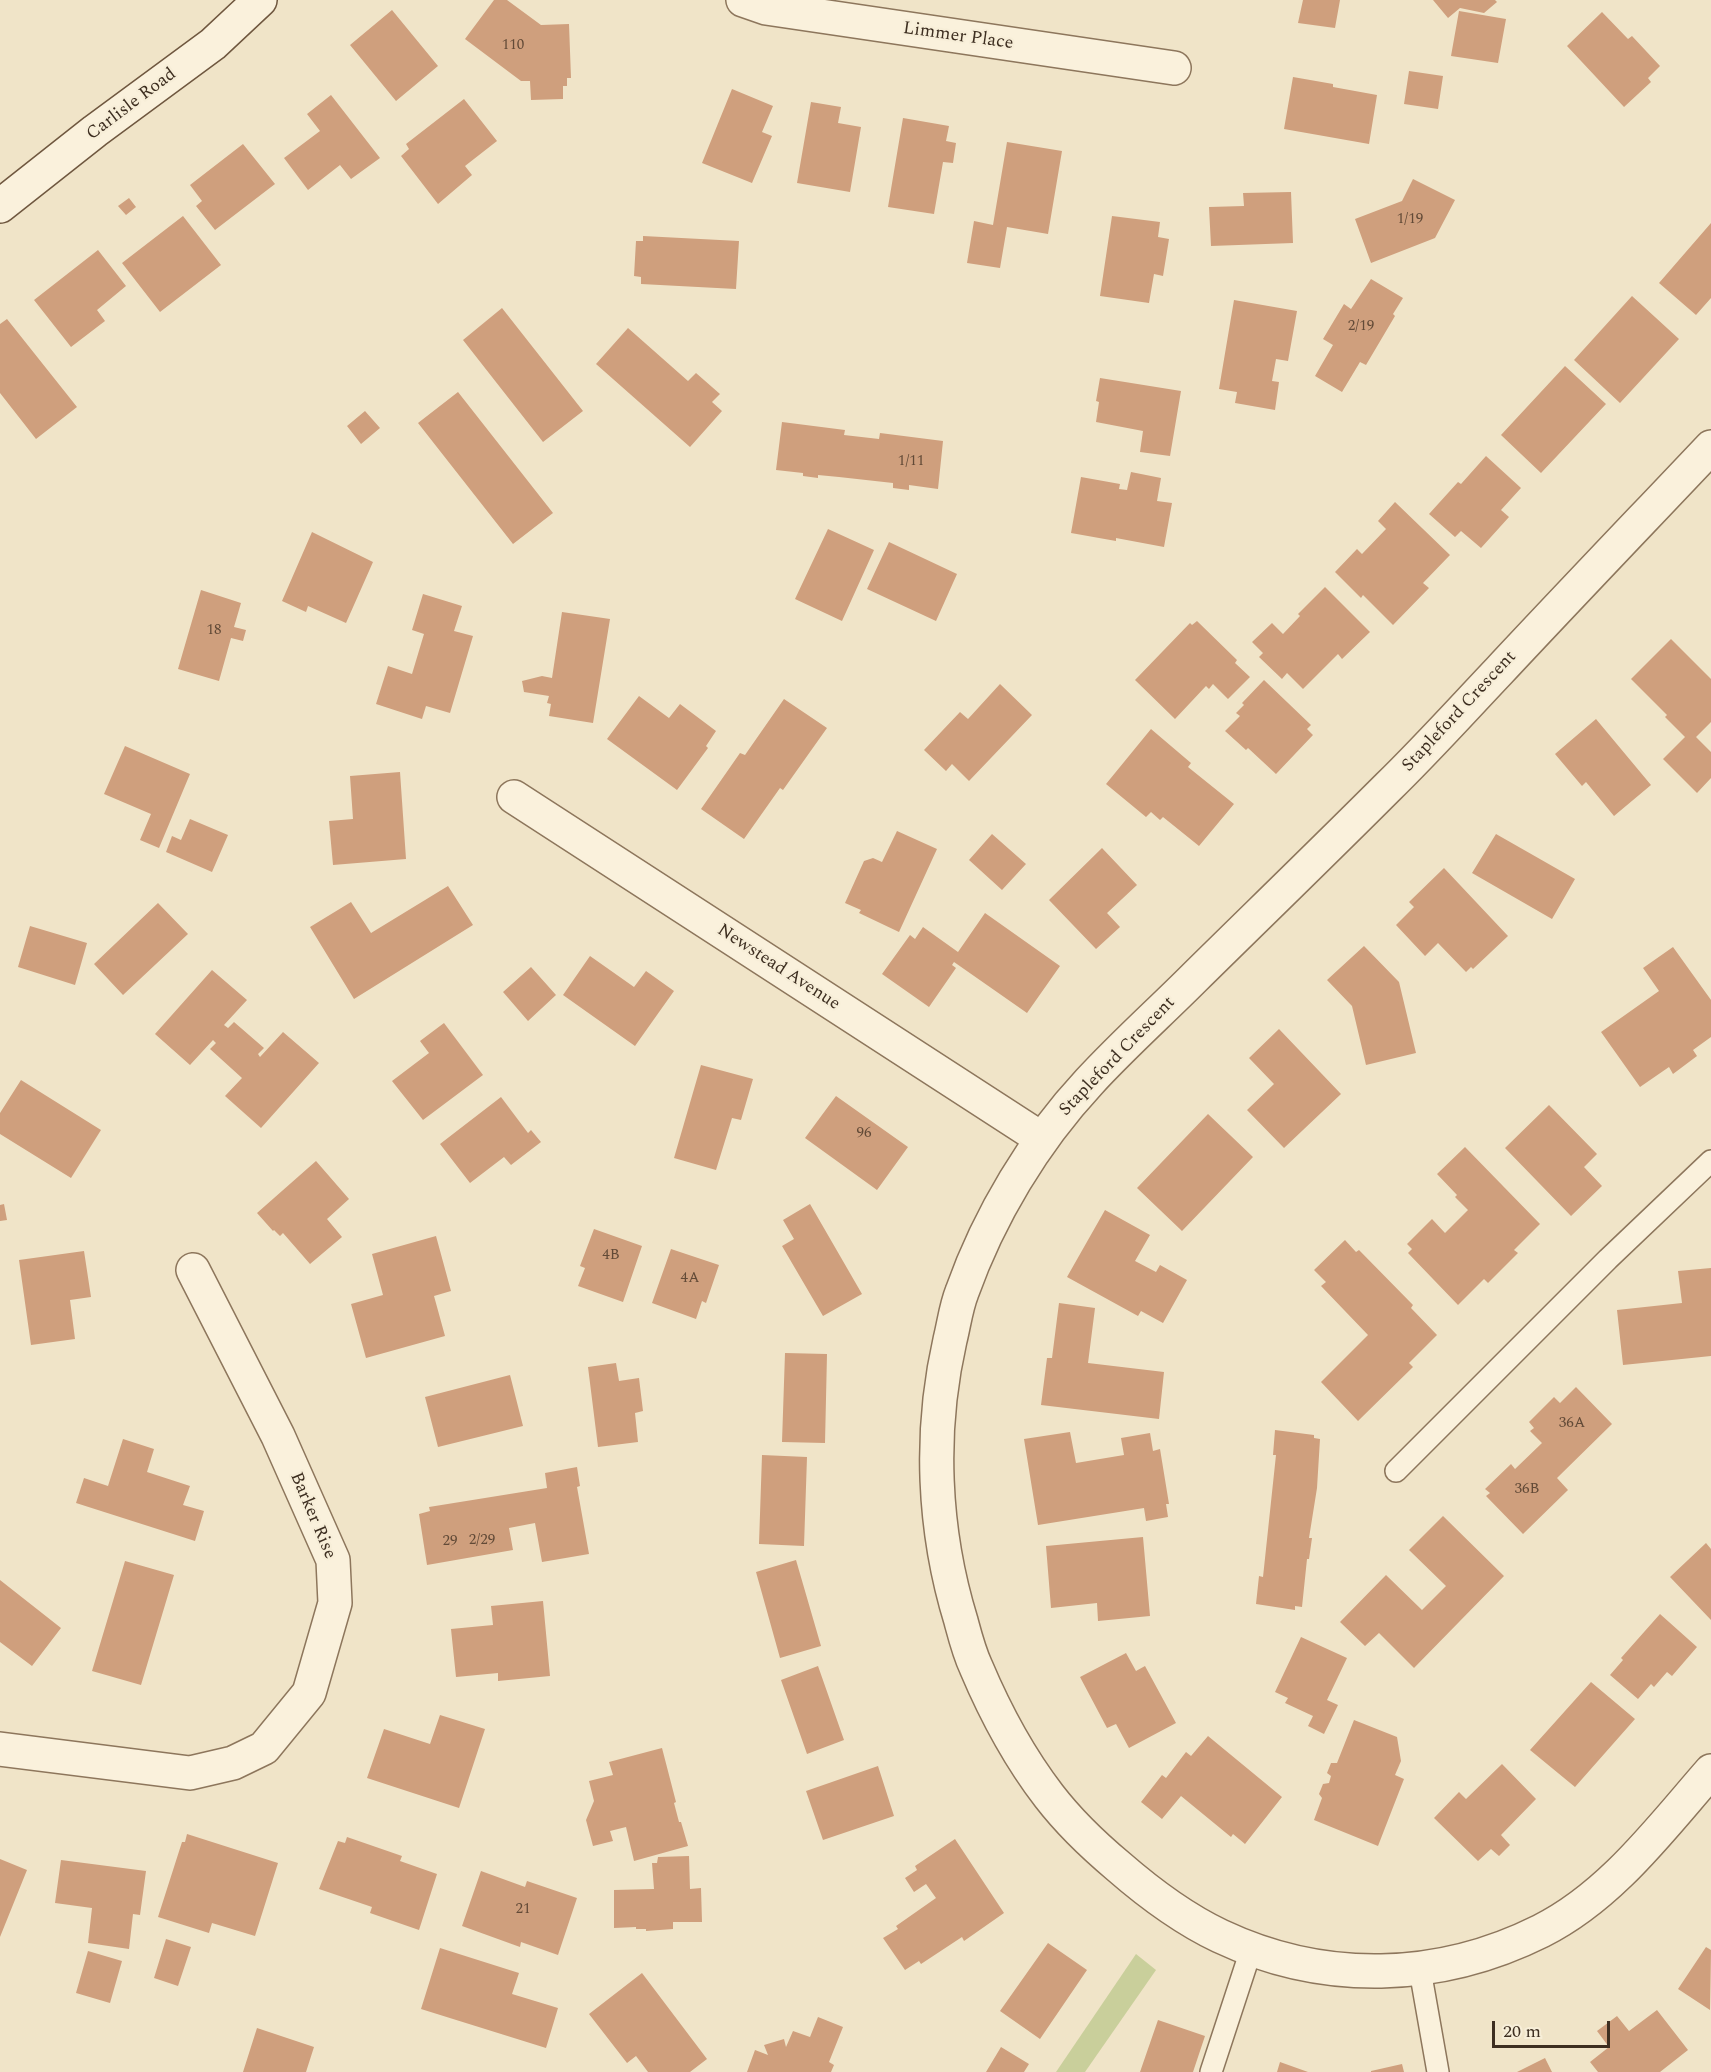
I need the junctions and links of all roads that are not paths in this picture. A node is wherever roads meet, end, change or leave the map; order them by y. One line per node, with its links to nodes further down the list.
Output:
1 (260, 0): 4 (street, Carlisle Road)
2 (743, 0): 3 (street, Limmer Place)
3 (1174, 68)
4 (0, 206)
5 (1711, 447): 7 (street, Stapleford Crescent)
6 (514, 797): 7 (street, Newstead Avenue)
7 (1042, 1139): 13 (street, Stapleford Crescent)
8 (1711, 1161): 10 (lane)
9 (193, 1269): 11 (street, Barker Rise)
10 (1396, 1471)
11 (0, 1749)
12 (1711, 1771): 14 (street, Stapleford Crescent)
13 (1251, 1950): 14 (street, Stapleford Crescent); 15 (lane)
14 (1419, 1970): 16 (lane)
15 (1210, 2072)
16 (1438, 2072)

